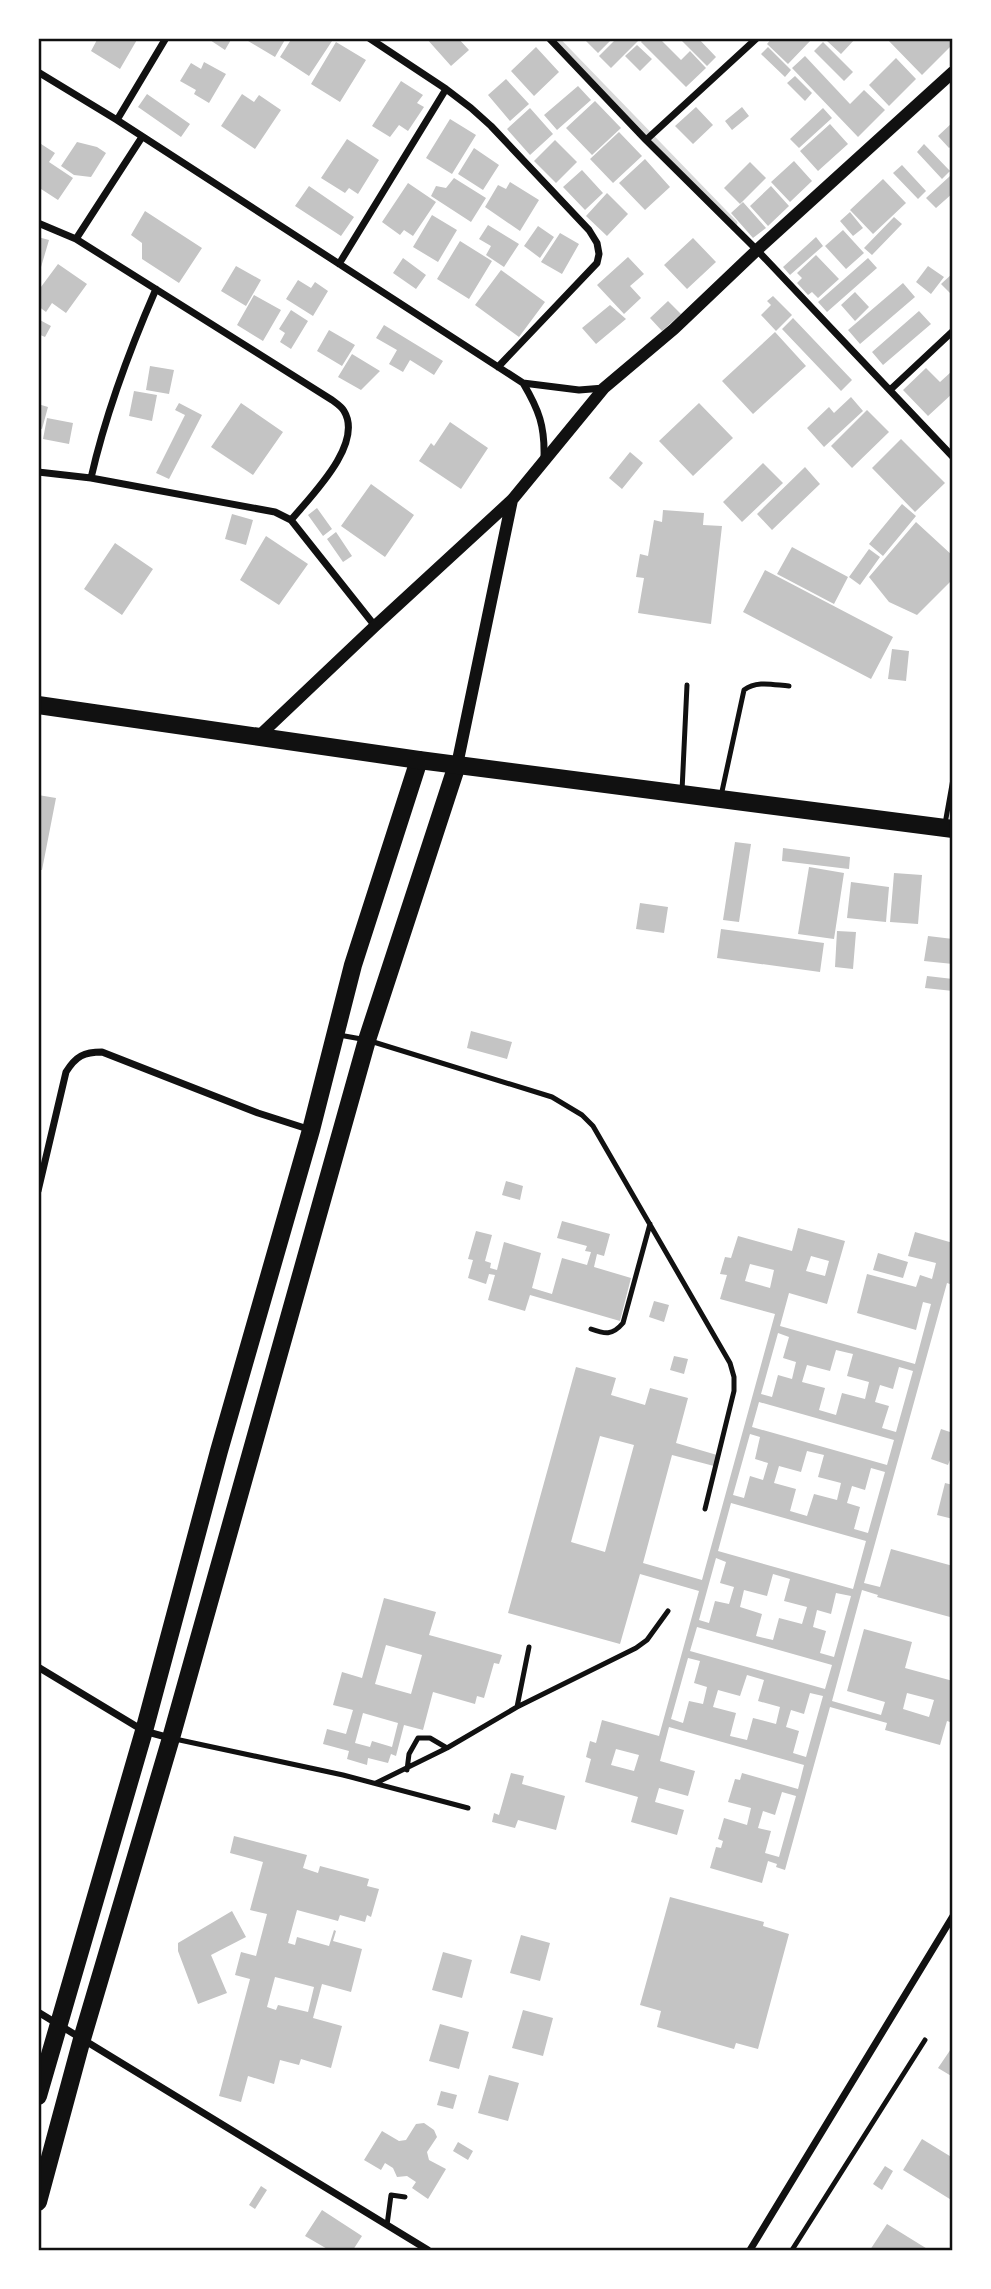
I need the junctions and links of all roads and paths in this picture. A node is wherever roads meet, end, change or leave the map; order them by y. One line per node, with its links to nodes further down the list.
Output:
1 (166, 38): 8 (street)
2 (369, 38): 7 (street)
3 (549, 38): 10 (street)
4 (757, 38): 10 (street)
5 (38, 72): 8 (street)
6 (953, 72): 13 (street)
7 (446, 89): 14 (street); 17 (street)
8 (117, 120): 9 (street)
9 (142, 137): 12 (street); 14 (street)
10 (646, 140): 13 (street)
11 (38, 222): 12 (street)
12 (76, 239): 15 (street)
13 (757, 250): 19 (street); 20 (street)
14 (339, 264): 17 (street)
15 (156, 289): 24 (street); 26 (street)
16 (953, 331): 20 (street)
17 (498, 367): 18 (street)
18 (523, 383): 19 (street); 22 (street)
19 (604, 388): 22 (street)
20 (890, 390): 21 (street)
21 (953, 457)
22 (544, 460): 25 (street)
23 (38, 472): 24 (street)
24 (91, 478): 26 (street)
25 (512, 500): 27 (street); 33 (street)
26 (292, 520): 27 (street)
27 (375, 626): 31 (street)
28 (687, 685): 35 (lane)
29 (789, 685): 36 (lane)
30 (38, 705): 31 (main road)
31 (260, 736): 32 (main road)
32 (419, 760): 33 (main road); 38 (main road)
33 (457, 765): 35 (main road); 39 (main road)
34 (953, 779): 37 (lane)
35 (682, 794): 36 (main road)
36 (720, 800): 37 (main road)
37 (948, 828)
38 (334, 1034): 39 (lane); 40 (main road)
39 (367, 1040): 42 (lane); 45 (main road)
40 (311, 1130): 41 (street); 44 (main road)
41 (38, 1191)
42 (650, 1224): 43 (lane); 46 (lane)
43 (591, 1329)
44 (219, 1451): 45 (main road); 51 (main road)
45 (249, 1459): 52 (main road)
46 (705, 1509)
47 (667, 1611): 50 (lane)
48 (529, 1647): 50 (lane)
49 (38, 1667): 51 (street)
50 (517, 1707): 53 (lane)
51 (144, 1731): 52 (street); 59 (main road)
52 (171, 1738): 55 (lane); 60 (main road)
53 (447, 1748): 54 (lane); 54 (lane)
54 (407, 1770): 55 (lane)
55 (376, 1783): 56 (lane)
56 (468, 1808)
57 (953, 1916): 67 (street)
58 (38, 2012): 59 (street)
59 (59, 2025): 60 (street); 62 (main road)
60 (82, 2039): 64 (main road); 65 (street)
61 (925, 2040): 68 (lane)
62 (38, 2096)
63 (405, 2197): 65 (lane)
64 (38, 2202)
65 (387, 2225): 66 (street)
66 (428, 2250)
67 (750, 2250)
68 (792, 2250)

